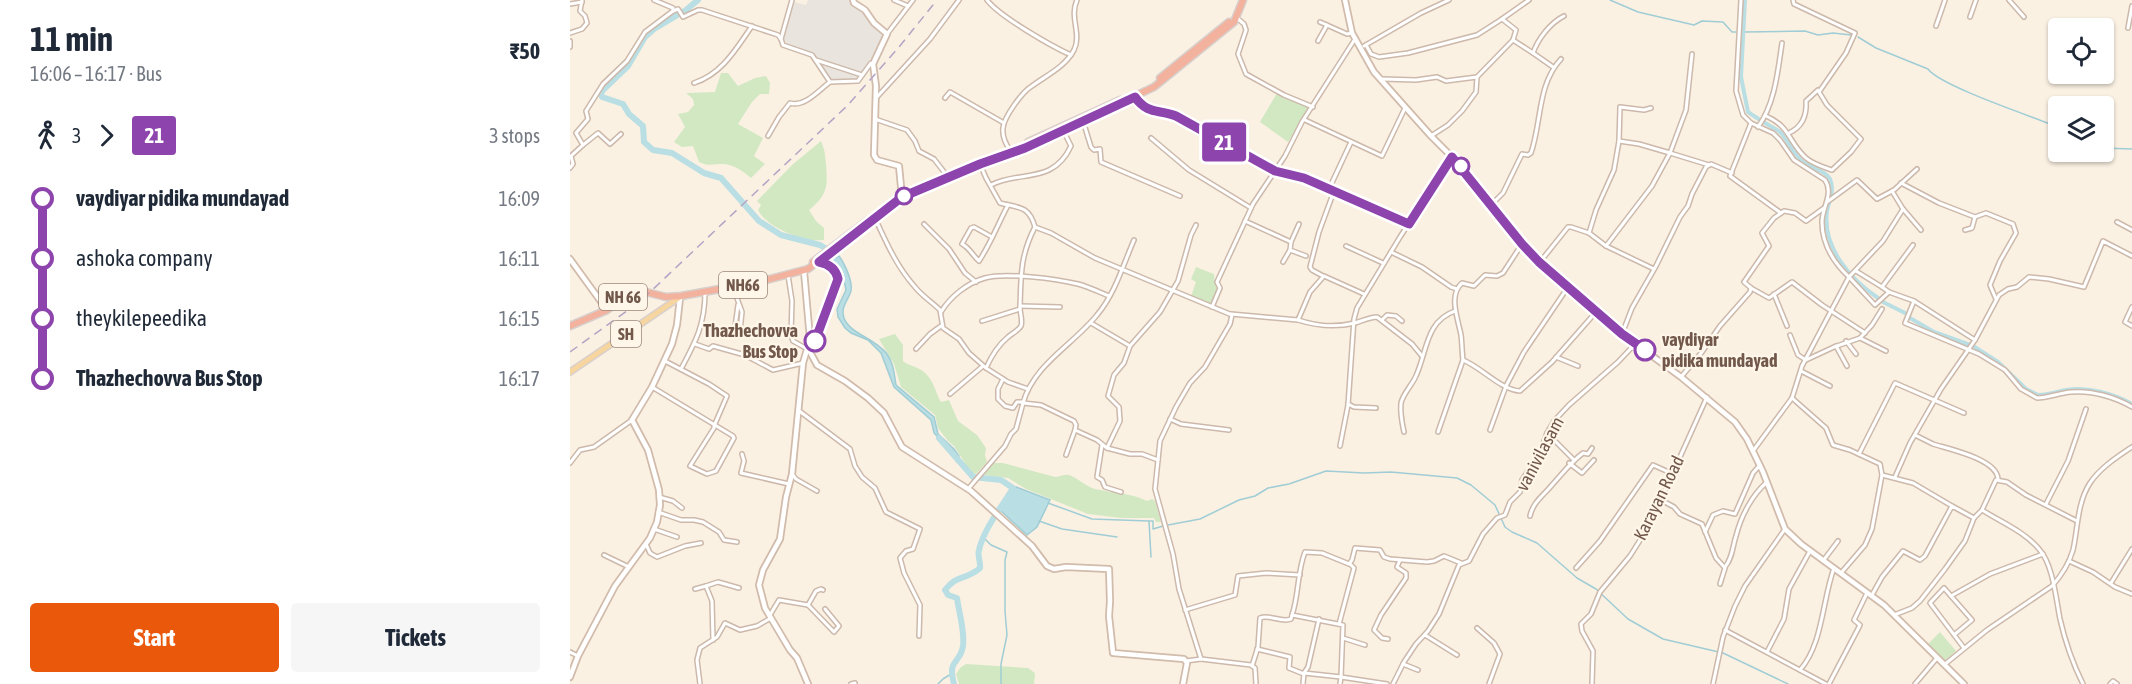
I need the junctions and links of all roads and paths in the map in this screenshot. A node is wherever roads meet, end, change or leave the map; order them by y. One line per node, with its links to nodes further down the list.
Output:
1 (654, 0): 22 (street)
2 (792, 0): 36 (street)
3 (853, 0): 34 (main road)
4 (894, 0): 20 (street)
5 (913, 0): 20 (street)
6 (959, 0): 58 (street)
7 (987, 0): 46 (street)
8 (1077, 0): 46 (street)
9 (1241, 0): 26 (highway, NH66); 79 (highway)
10 (1345, 0): 35 (main road)
11 (1449, 0): 41 (street)
12 (1529, 0): 27 (street)
13 (1741, 0): 68 (street)
14 (1793, 0): 56 (street)
15 (1945, 0): 31 (street)
16 (1976, 0): 24 (street)
17 (2009, 0): 25 (street)
18 (582, 1): 19 (street); 33 (street)
19 (570, 4)
20 (908, 6): 34 (street)
21 (2132, 6): 32 (street)
22 (673, 11): 30 (street); 78 (street)
23 (1564, 16): 44 (street)
24 (1970, 17)
25 (2024, 17)
26 (1237, 18): 57 (highway, NH66); 60 (street)
27 (1502, 20): 37 (street); 41 (street)
28 (1320, 22): 29 (street)
29 (1327, 25): 35 (street); 39 (street)
30 (752, 26): 36 (street); 55 (street)
31 (1936, 26)
32 (2128, 28)
33 (570, 33)
34 (887, 34): 49 (main road)
35 (1354, 36): 43 (main road); 60 (street)
36 (781, 39): 48 (street)
37 (1513, 40): 44 (street); 52 (street)
38 (570, 41): 42 (street)
39 (1318, 41)
40 (1782, 43): 63 (street)
41 (1365, 45): 43 (street)
42 (570, 47)
43 (1359, 48): 53 (main road)
44 (1533, 53): 50 (street)
45 (1692, 54): 81 (street)
46 (1071, 55): 67 (street)
47 (1561, 59): 50 (street)
48 (816, 61): 51 (street); 54 (street)
49 (873, 64): 51 (street); 58 (main road)
50 (1553, 67): 98 (street)
51 (862, 75): 54 (street)
52 (1477, 77): 53 (street); 74 (street)
53 (1382, 79): 61 (main road)
54 (830, 82): 73 (street)
55 (694, 83)
56 (1820, 89): 72 (street); 72 (street)
57 (1135, 97): 66 (highway, NH66); 87 (street)
58 (876, 98): 64 (main road)
59 (945, 98): 67 (street)
60 (1313, 107): 65 (street)
61 (1405, 108): 74 (main road); 77 (street)
62 (1651, 108): 76 (street)
63 (1767, 116): 69 (street); 72 (street)
64 (875, 119): 89 (street); 96 (main road)
65 (1304, 119): 77 (street); 87 (street)
66 (1083, 121): 70 (highway, NH66); 95 (street)
67 (1004, 123): 79 (street)
68 (1750, 123): 69 (street); 88 (street)
69 (1758, 127): 97 (street)
70 (1063, 130): 79 (highway, NH66); 91 (street)
71 (621, 134): 78 (street)
72 (1788, 134)
73 (768, 136)
74 (1431, 136): 82 (main road)
75 (1151, 138): 100 (street)
76 (1619, 141): 81 (street); 116 (street)
77 (1351, 142): 92 (street)
78 (583, 145): 80 (street)
79 (1011, 151): 83 (highway, NH66)
80 (571, 152): 85 (street)
81 (1670, 153): 84 (street); 123 (street)
82 (1452, 157): 98 (main road); 110 (street)
83 (982, 163): 89 (highway, NH66); 91 (street)
84 (1709, 165): 88 (street); 134 (street)
85 (570, 168)
86 (1917, 169): 90 (street)
87 (1275, 171): 92 (street); 100 (street)
88 (1732, 173): 103 (street)
89 (948, 177): 96 (highway, NH66)
90 (1901, 183): 94 (street); 105 (street)
91 (991, 185): 99 (street)
92 (1328, 189): 93 (street)
93 (1334, 191): 110 (street); 139 (street)
94 (1892, 191): 97 (street); 102 (street)
95 (1180, 196)
96 (902, 197): 104 (highway, NH66)
97 (1827, 202): 101 (street)
98 (1492, 204): 120 (main road)
99 (1008, 205): 112 (street); 117 (street)
100 (1251, 208): 106 (street)
101 (1825, 208): 103 (street); 140 (street)
102 (1903, 209): 113 (street); 136 (street)
103 (1781, 213): 145 (street)
104 (875, 217): 129 (highway, NH66); 165 (street)
105 (1975, 217): 114 (street); 154 (street)
106 (1245, 221): 119 (street); 159 (street)
107 (2117, 222): 115 (street)
108 (924, 224): 141 (street)
109 (1299, 224): 119 (street)
110 (1409, 224): 125 (street)
111 (1196, 225): 147 (street)
112 (1035, 226): 133 (street); 138 (street)
113 (1921, 230)
114 (1965, 230)
115 (2132, 230)
116 (1589, 233): 123 (street); 131 (street)
117 (992, 237): 117 (street)
118 (1134, 240): 133 (street)
119 (1291, 242): 124 (street)
120 (1522, 244): 131 (main road); 146 (street)
121 (1914, 245): 144 (street)
122 (1346, 246): 132 (street)
123 (1606, 246): 134 (street)
124 (1290, 250): 126 (street); 130 (street)
125 (1391, 251): 132 (street); 146 (street)
126 (1306, 256)
127 (2132, 256): 154 (street)
128 (570, 260): 162 (main road)
129 (820, 260): 135 (highway, NH66); 192 (street)
130 (1283, 262)
131 (1539, 262): 143 (main road)
132 (1383, 263): 150 (street)
133 (1121, 268): 147 (street); 153 (street)
134 (1654, 269): 181 (street)
135 (804, 271): 137 (highway, NH66); 192 (main road)
136 (1856, 271): 140 (street); 144 (street)
137 (788, 276): 142 (highway, NH66); 192 (street)
138 (1021, 276): 141 (street); 153 (street); 157 (street)
139 (1323, 276): 150 (street); 168 (street)
140 (1849, 277): 149 (street); 163 (street)
141 (976, 282): 165 (street)
142 (733, 287): 148 (highway, NH66); 156 (street)
143 (1568, 287): 166 (main road); 209 (street)
144 (1882, 287): 149 (street)
145 (1751, 288): 151 (street); 207 (street)
146 (1457, 289): 164 (street)
147 (1173, 290): 159 (street); 188 (street)
148 (705, 292): 152 (highway, NH66); 174 (street)
149 (1889, 292): 155 (street)
150 (1364, 294): 173 (street)
151 (1774, 294): 163 (street); 177 (street)
152 (681, 296): 162 (highway, NH 66 / NH 66); 199 (main road); 206 (main road, SH)
153 (1109, 296): 172 (street)
154 (1996, 299): 185 (street)
155 (1914, 301): 185 (street); 190 (street)
156 (738, 305): 174 (street); 179 (street)
157 (1020, 307): 158 (street); 170 (street); 203 (street)
158 (1060, 307)
159 (1212, 307): 167 (street)
160 (2132, 307): 178 (street)
161 (1882, 309): 180 (street)
162 (607, 310): 175 (highway, NH 66 / NH 66)
163 (1831, 310): 180 (street); 198 (street)
164 (1455, 311): 195 (street); 197 (street)
165 (941, 312): 176 (street)
166 (1596, 312): 181 (main road); 196 (street)
167 (1232, 314): 168 (street); 224 (street)
168 (1298, 320): 173 (street)
169 (1382, 320): 171 (street); 173 (street); 195 (street)
170 (982, 321)
171 (1402, 321)
172 (1091, 323): 188 (street); 212 (street)
173 (1354, 323): 218 (street)
174 (702, 325): 186 (street)
175 (570, 326)
176 (941, 326): 191 (street); 203 (street)
177 (1787, 326)
178 (2132, 326)
179 (740, 331)
180 (1865, 333): 183 (street)
181 (1622, 334): 187 (main road)
182 (1790, 335): 198 (street)
183 (1860, 338): 184 (street); 193 (street)
184 (1846, 341): 189 (street); 194 (street)
185 (1974, 341): 190 (street)
186 (694, 344): 200 (street); 204 (street)
187 (1635, 344): 207 (main road); 232 (street, vanivilasam)
188 (1130, 346): 237 (street)
189 (1836, 346): 198 (street); 202 (street)
190 (1969, 348): 216 (street); 219 (street)
191 (916, 349)
192 (809, 350): 200 (main road); 255 (main road)
193 (1886, 351)
194 (1856, 354)
195 (1422, 356): 230 (street)
196 (1556, 357): 201 (street); 209 (street)
197 (1463, 360): 209 (street); 231 (street)
198 (1806, 360): 205 (street)
199 (665, 361): 204 (street); 210 (main road)
200 (804, 363): 221 (main road)
201 (1578, 366)
202 (1847, 366)
203 (985, 367): 208 (street); 213 (street)
204 (681, 370): 226 (street)
205 (1801, 371): 211 (street); 215 (street)
206 (570, 372)
207 (1681, 377): 214 (main road)
208 (1003, 379): 212 (street); 217 (street)
209 (1506, 386): 229 (street)
210 (652, 387): 225 (main road); 226 (street)
211 (1830, 387)
212 (1028, 389): 217 (street)
213 (950, 394)
214 (1707, 397): 239 (main road); 249 (street, Karayan Road)
215 (1792, 399): 239 (street); 241 (street)
216 (1935, 401): 223 (street); 233 (street); 241 (street)
217 (1023, 402): 227 (street); 255 (street)
218 (1348, 404): 220 (street); 235 (street)
219 (2132, 407)
220 (1376, 408)
221 (798, 410): 248 (main road); 313 (street)
222 (2086, 410): 260 (street)
223 (1965, 413)
224 (1170, 419): 228 (street); 243 (street)
225 (632, 420): 246 (street); 258 (main road)
226 (714, 426): 226 (street)
227 (1075, 430): 234 (street); 242 (street)
228 (1229, 430)
229 (1490, 430)
230 (1404, 432)
231 (1438, 432)
232 (1547, 433): 245 (street); 283 (street, vanivilasam)
233 (1915, 435): 251 (street); 252 (street)
234 (1102, 445): 237 (street); 257 (street)
235 (1340, 446)
236 (2132, 447): 267 (street)
237 (1107, 448): 243 (street)
238 (1592, 448): 245 (street)
239 (1753, 451): 247 (main road)
240 (742, 454): 254 (street)
241 (1860, 454): 250 (street)
242 (1066, 455)
243 (1158, 460): 303 (street)
244 (1594, 460): 245 (street)
245 (1571, 462): 265 (street)
246 (570, 463)
247 (1760, 465): 253 (main road); 270 (street)
248 (792, 474): 254 (main road); 256 (street)
249 (1673, 474): 259 (street, Karayan Road); 286 (street)
250 (1882, 475): 251 (street); 289 (street)
251 (1895, 477): 261 (street)
252 (1998, 479): 260 (street); 263 (street)
253 (1767, 482): 269 (main road); 287 (street)
254 (789, 484): 306 (main road)
255 (968, 489): 326 (main road)
256 (817, 491)
257 (1121, 492)
258 (660, 497): 262 (street); 264 (main road)
259 (1661, 500): 270 (street); 344 (street, Karayan Road)
260 (2046, 504): 267 (street)
261 (1952, 506): 266 (street); 298 (street)
262 (682, 508)
263 (1982, 510): 266 (street); 278 (street)
264 (658, 512): 268 (main road); 273 (street)
265 (1530, 516)
266 (1974, 518): 305 (street)
267 (2077, 521): 282 (street)
268 (654, 529): 271 (street); 275 (main road)
269 (1785, 529): 276 (main road); 310 (street)
270 (1705, 532): 287 (street)
271 (677, 537)
272 (1838, 541): 281 (street)
273 (737, 542)
274 (701, 543): 275 (street)
275 (646, 544): 285 (main road)
276 (1810, 551): 281 (main road); 321 (street)
277 (2131, 551): 291 (street)
278 (2043, 554): 293 (street); 300 (street)
279 (603, 555): 285 (street)
280 (1400, 560): 283 (street); 284 (street); 315 (street)
281 (1824, 561): 288 (main road)
282 (2068, 561): 291 (street); 293 (street)
283 (1461, 563): 311 (street)
284 (1350, 564): 290 (street); 308 (street)
285 (629, 567): 323 (main road)
286 (1576, 568)
287 (1725, 568): 292 (street)
288 (1834, 568): 289 (main road); 331 (street)
289 (1841, 573): 298 (main road)
290 (1300, 575): 303 (street); 304 (street)
291 (2111, 583): 299 (street)
292 (1720, 584)
293 (2054, 584): 318 (street); 349 (street)
294 (706, 586): 295 (street); 296 (street); 316 (street)
295 (739, 588)
296 (695, 589)
297 (823, 590): 301 (street)
298 (1869, 594): 305 (main road); 346 (street)
299 (2132, 594)
300 (1951, 596): 312 (street); 312 (street)
301 (808, 605): 302 (street); 306 (street)
302 (825, 609)
303 (1185, 610): 325 (street)
304 (1292, 615): 307 (street); 319 (street)
305 (1894, 615): 324 (main road)
306 (770, 616): 316 (street); 336 (main road)
307 (1319, 619): 308 (street); 332 (street)
308 (1339, 624): 314 (street)
309 (1477, 628): 343 (street)
310 (1725, 630): 321 (street); 345 (street)
311 (1425, 635): 322 (street); 327 (street)
312 (1954, 635): 318 (street)
313 (919, 636)
314 (1343, 638): 317 (street); 334 (street)
315 (1388, 639)
316 (713, 640): 335 (street)
317 (1365, 645)
318 (1964, 648): 328 (street)
319 (1257, 650): 329 (street); 332 (street)
320 (570, 652): 323 (street)
321 (1767, 652): 331 (street)
322 (1457, 655)
323 (578, 656): 333 (main road)
324 (1936, 658): 328 (main road); 347 (street)
325 (1201, 659): 326 (street); 329 (street)
326 (1186, 661): 337 (main road)
327 (1403, 664): 330 (street); 342 (street)
328 (1944, 665): 348 (main road)
329 (1252, 666): 338 (street)
330 (1418, 670)
331 (1800, 670): 346 (street)
332 (1304, 673): 334 (street); 339 (street)
333 (570, 677)
334 (1341, 677): 340 (street); 341 (street)
335 (700, 684)
336 (808, 684)
337 (1183, 684)
338 (1256, 684)
339 (1303, 684)
340 (1340, 684)
341 (1387, 684)
342 (1393, 684)
343 (1490, 684)
344 (1592, 684)
345 (1713, 684)
346 (1828, 684)
347 (1915, 684)
348 (1964, 684)
349 (2083, 684)
350 (2110, 684): 351 (street)
351 (2117, 684)

